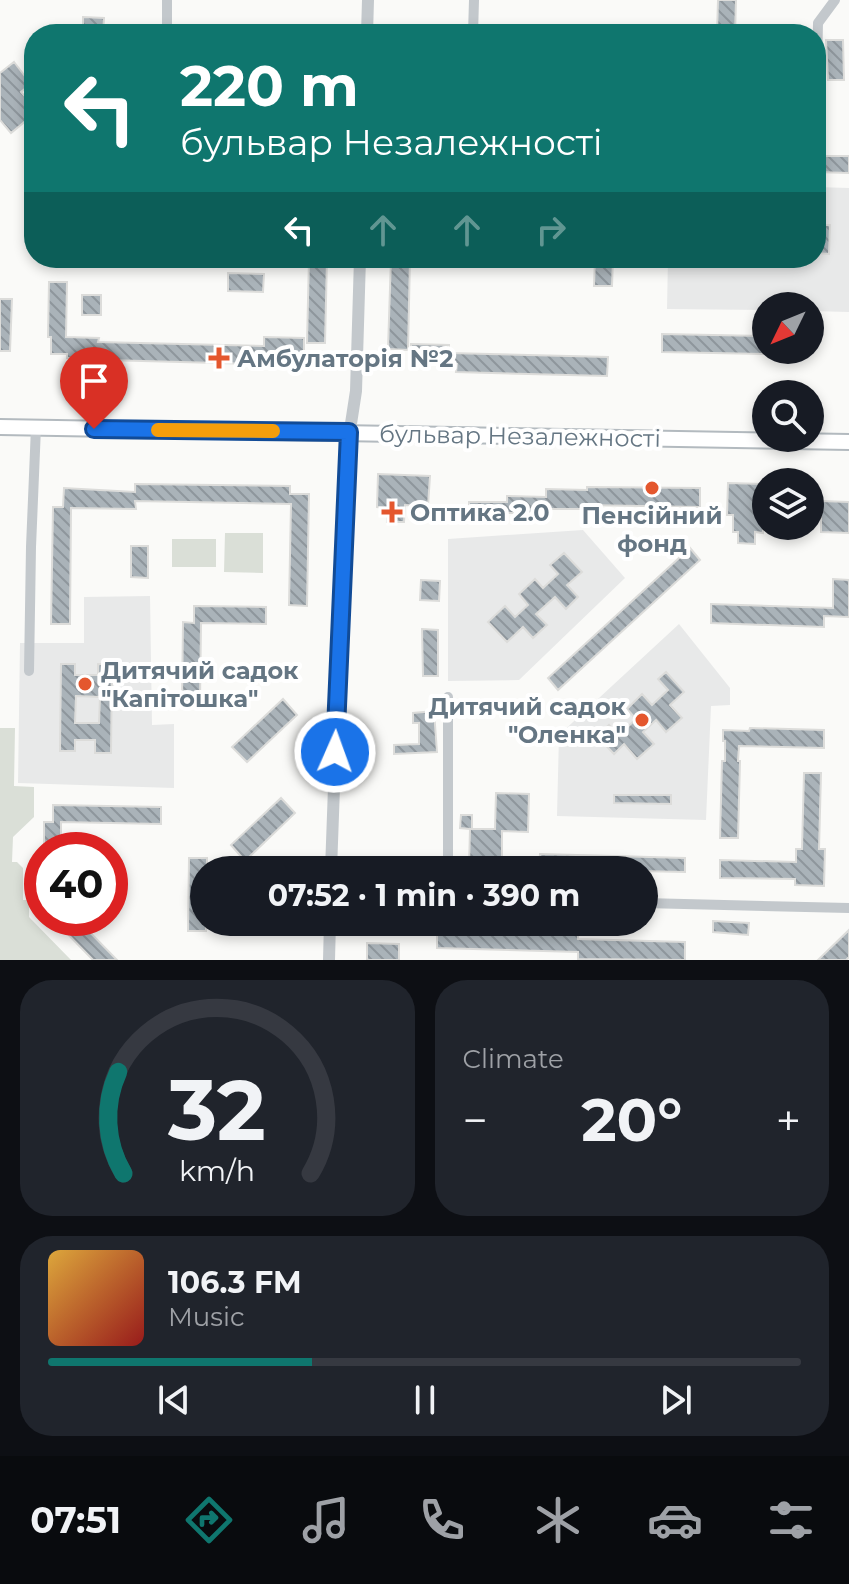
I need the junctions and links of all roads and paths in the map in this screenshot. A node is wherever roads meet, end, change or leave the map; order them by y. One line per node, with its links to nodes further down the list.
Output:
1 (167, 0): 5 (street)
2 (368, 0): 6 (street)
3 (474, 0): 7 (street)
4 (835, 0): 8 (street)
5 (167, 24)
6 (367, 24)
7 (473, 24)
8 (818, 24)
9 (360, 268): 12 (street)
10 (0, 427): 11 (main road, бульвар Незалежності)
11 (36, 427): 12 (main road, бульвар Незалежності); 14 (street)
12 (349, 432): 13 (main road, бульвар Незалежності); 16 (street)
13 (849, 442)
14 (29, 671)
15 (448, 697): 17 (street)
16 (332, 856)
17 (448, 856)
18 (658, 903): 19 (street)
19 (849, 908)
20 (330, 936): 21 (street)
21 (329, 960)

